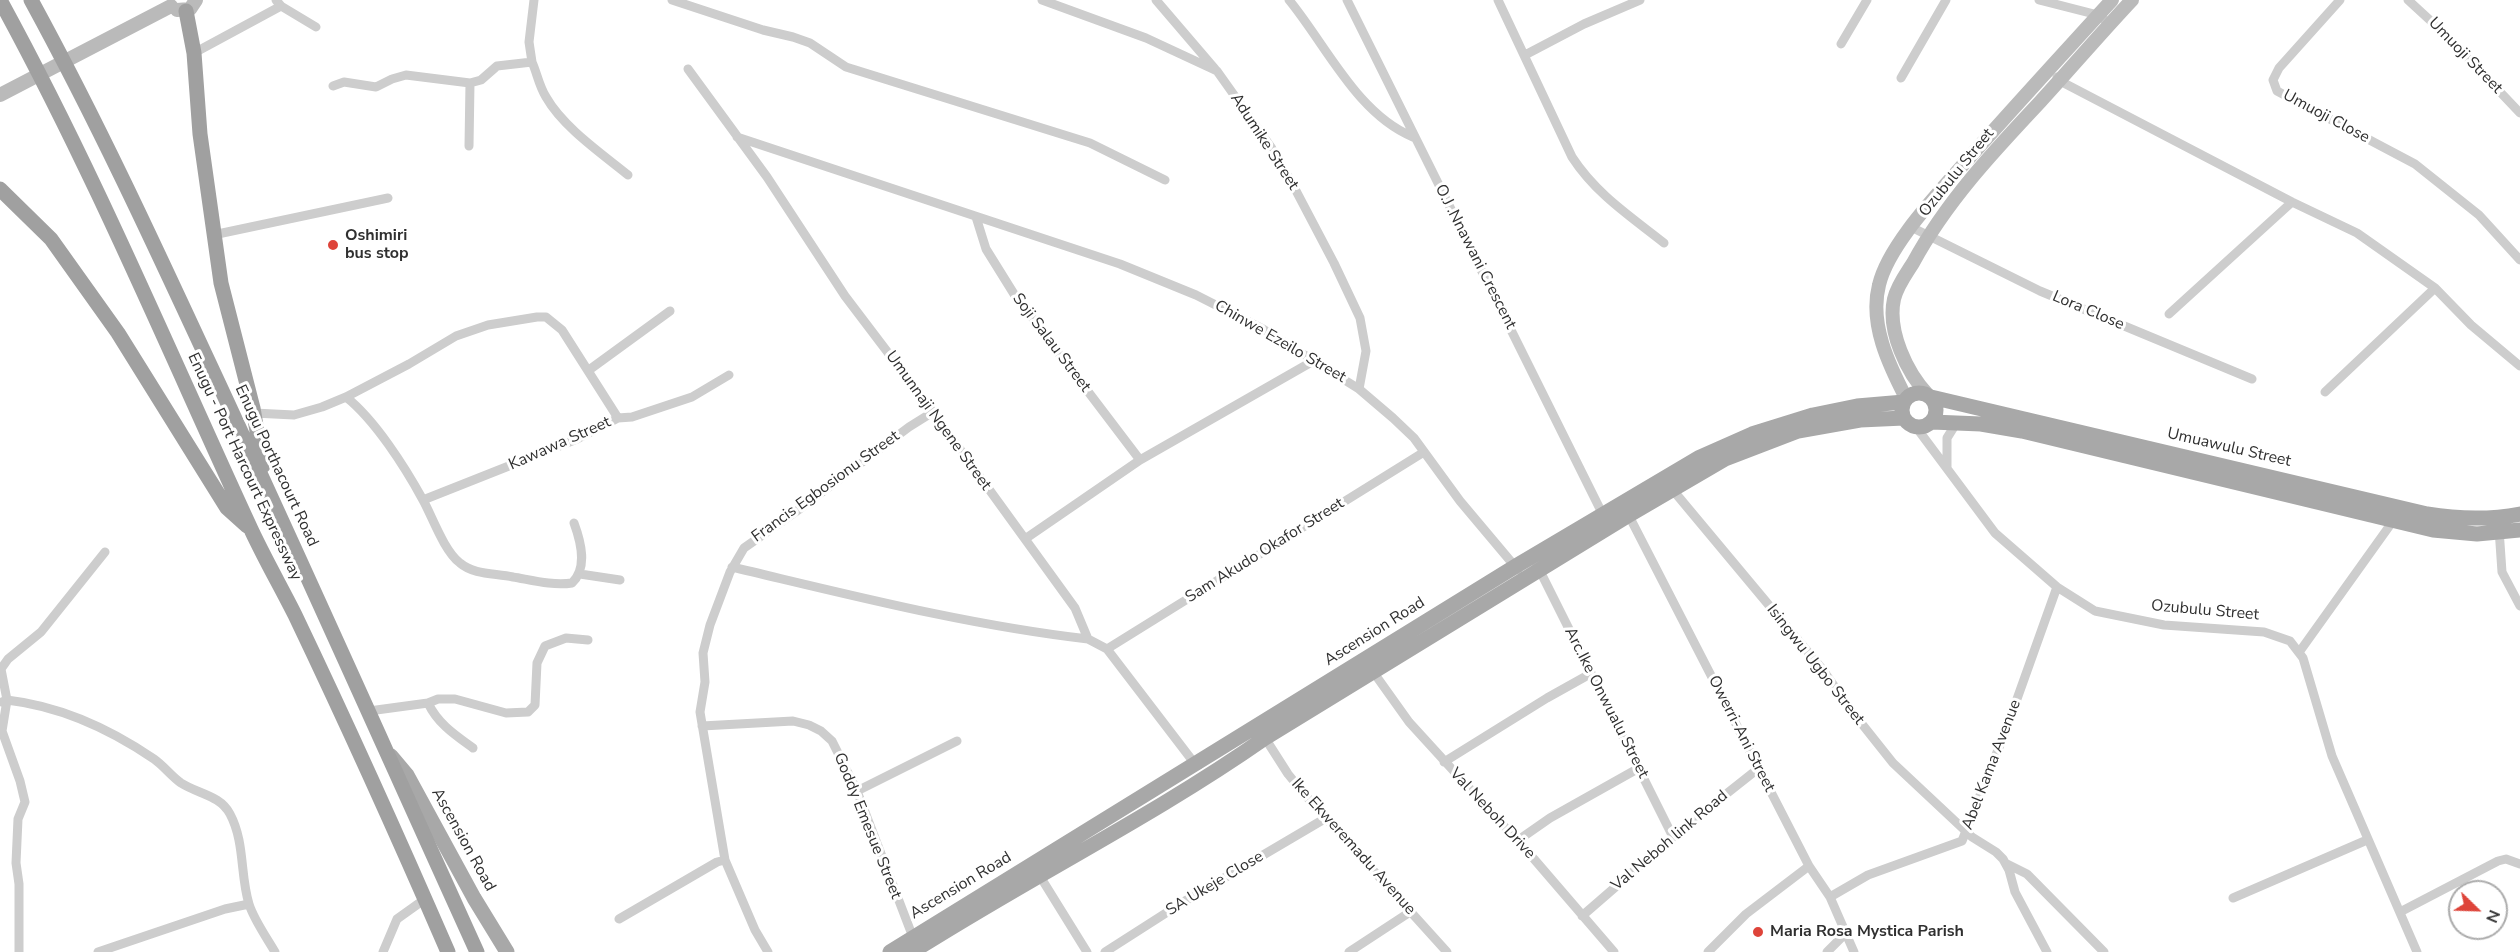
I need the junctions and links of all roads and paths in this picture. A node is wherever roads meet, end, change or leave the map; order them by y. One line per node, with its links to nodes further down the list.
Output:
1 (0, 0): 80 (highway, Enugu - Port Harcourt Expressway)
2 (31, 0): 71 (highway, Enugu Porthacourt Road)
3 (534, 0): 26 (street)
4 (672, 0): 40 (street)
5 (1042, 0): 29 (street, Adumike Street)
6 (1289, 0): 37 (street)
7 (1347, 0): 37 (street, O.J .Nnawani Crescent)
8 (1498, 0): 25 (street)
9 (1640, 0): 25 (street)
10 (1867, 0): 23 (street)
11 (1946, 0): 30 (street)
12 (2039, 0): 20 (street)
13 (2112, 0): 20 (main road, Ozubulu Street)
14 (2132, 0): 21 (main road, Ozubulu Street)
15 (2340, 0): 49 (street, Umuoji Close)
16 (2408, 0): 35 (street, Umuoji Street)
17 (1160, 1): 29 (street)
18 (278, 3): 22 (street); 24 (street)
19 (180, 4): 24 (highway); 34 (main road)
20 (2098, 15): 21 (street); 27 (main road, Ozubulu Street)
21 (2110, 24): 31 (main road, Ozubulu Street)
22 (316, 27)
23 (1841, 44)
24 (194, 53): 46 (highway)
25 (1525, 55): 48 (street)
26 (531, 62): 32 (street); 39 (street)
27 (2050, 68): 31 (street); 45 (main road, Ozubulu Street)
28 (688, 69): 36 (street, Umunnaji Ngene Street)
29 (1216, 71): 58 (street, Adumike Street)
30 (1901, 78)
31 (2060, 81): 43 (street); 47 (main road, Ozubulu Street)
32 (470, 83): 33 (street); 38 (street)
33 (333, 86)
34 (0, 95)
35 (2520, 113)
36 (737, 137): 44 (street, Chinwe Ezeilo Street); 63 (street, Umunnaji Ngene Street)
37 (1413, 137): 76 (street, O.J .Nnawani Crescent)
38 (469, 146)
39 (628, 175)
40 (1165, 180)
41 (0, 189): 80 (highway)
42 (388, 198): 46 (street)
43 (2292, 202): 50 (street); 52 (street)
44 (976, 217): 53 (street, Chinwe Ezeilo Street); 69 (street, Soji Salau Street)
45 (1911, 227): 47 (street, Lora Close); 62 (main road, Ozubulu Street)
46 (213, 235): 64 (highway)
47 (1927, 236): 57 (street, Lora Close); 60 (main road, Ozubulu Street)
48 (1664, 243)
49 (2520, 260)
50 (2434, 288): 54 (street); 59 (street)
51 (670, 311): 55 (street)
52 (2169, 314)
53 (1315, 360): 58 (street, Chinwe Ezeilo Street); 69 (street)
54 (2520, 366)
55 (589, 370): 61 (street); 65 (street)
56 (729, 375): 65 (street, Kawawa Street)
57 (2252, 379)
58 (1359, 389): 68 (street, Chinwe Ezeilo Street)
59 (2325, 392)
60 (1929, 396): 62 (main road); 66 (main road); 79 (main road, Umuawulu Street)
61 (345, 397): 64 (street); 73 (street)
62 (1908, 411): 66 (main road); 70 (street, Ozubulu Street); 72 (main road, Ascension Road); 74 (main road, Ascension Road)
63 (933, 412): 82 (street, Umunnaji Ngene Street); 85 (street, Francis Egbosionu Street)
64 (254, 413): 71 (highway)
65 (618, 418): 73 (street, Kawawa Street)
66 (1932, 422): 67 (main road, Umuawulu Street)
67 (1957, 422): 70 (street); 77 (main road, Umuawulu Street)
68 (1424, 452): 86 (street, Chinwe Ezeilo Street); 93 (street, Sam Akudo Okafor Street)
69 (1140, 460): 82 (street)
70 (1947, 470): 89 (street, Ozubulu Street)
71 (267, 487): 100 (highway, Enugu Porthacourt Road)
72 (1672, 489): 74 (main road, Ascension Road); 113 (street, Isingwu Ugbo Street)
73 (423, 500): 87 (street)
74 (1625, 509): 76 (main road, Ascension Road); 109 (street, Owerri-Ani Street)
75 (2520, 514): 79 (main road, Umuawulu Street)
76 (1606, 521): 84 (main road, Ascension Road)
77 (2393, 521): 79 (main road, Umuawulu Street); 94 (street)
78 (574, 523): 87 (street)
79 (2499, 526): 81 (main road, Umuawulu Street); 90 (street)
80 (251, 530): 124 (highway, Enugu - Port Harcourt Expressway)
81 (2520, 530)
82 (1025, 538): 91 (street, Umunnaji Ngene Street)
83 (105, 552): 95 (street)
84 (1536, 564): 86 (main road, Ascension Road); 97 (street, Arc.Ike Onwualu Street)
85 (732, 567): 91 (street); 101 (street, Francis Egbosionu Street)
86 (1520, 573): 96 (main road, Ascension Road); 107 (main road, Ascension Road)
87 (580, 574): 88 (street)
88 (620, 580)
89 (2057, 587): 94 (street, Ozubulu Street); 113 (street, Abel Kama Avenue)
90 (2520, 606)
91 (1088, 639): 93 (street)
92 (588, 640): 98 (street)
93 (1107, 649): 107 (street)
94 (2300, 651): 115 (street)
95 (1, 668): 99 (street)
96 (1374, 673): 102 (main road, Ascension Road); 106 (street, Val Neboh Drive)
97 (1590, 674): 106 (street); 108 (street, Arc.Ike Onwualu Street)
98 (428, 704): 100 (street); 105 (street)
99 (3, 705): 125 (street); 132 (street)
100 (369, 711): 104 (highway, Enugu Porthacourt Road)
101 (702, 726): 111 (street, Goddy Emesue Street); 117 (street, Francis Egbosionu Street)
102 (1265, 738): 110 (main road, Ascension Road); 112 (street, Ike Ekweremadu Avenue)
103 (957, 741): 111 (street)
104 (385, 748): 137 (highway, Enugu Porthacourt Road); 138 (main road, Ascension Road)
105 (473, 748)
106 (1444, 762): 116 (street, Val Neboh Drive)
107 (1195, 764): 110 (street); 121 (main road, Ascension Road)
108 (1639, 768): 114 (street, Arc.Ike Onwualu Street); 116 (street)
109 (1759, 768): 114 (street, Val Neboh link Road); 120 (street, Owerri-Ani Street)
110 (1217, 771): 121 (main road, Ascension Road)
111 (857, 791): 131 (street, Goddy Emesue Street)
112 (1326, 818): 126 (street, Ike Ekweremadu Avenue); 142 (street, SA Ukeje Close)
113 (1967, 833): 118 (street, Isingwu Ugbo Street); 122 (street, Abel Kama Avenue)
114 (1673, 837): 128 (street, Val Neboh link Road)
115 (2367, 840): 123 (street); 127 (street)
116 (1517, 841): 128 (street, Val Neboh Drive)
117 (725, 860): 129 (street); 139 (street, Francis Egbosionu Street)
118 (2007, 864): 149 (street); 150 (street, Isingwu Ugbo Street)
119 (2520, 864): 127 (street)
120 (1809, 866): 122 (street, Owerri-Ani Street); 146 (street)
121 (1036, 869): 131 (main road, Ascension Road); 141 (street)
122 (1830, 897): 130 (street, Owerri-Ani Street)
123 (2233, 898)
124 (425, 899): 135 (street); 136 (highway, Enugu - Port Harcourt Expressway)
125 (249, 904): 133 (street); 134 (street)
126 (1410, 912): 143 (street); 144 (street, Ike Ekweremadu Avenue)
127 (2400, 912): 151 (street)
128 (1582, 916): 145 (street, Val Neboh Drive)
129 (619, 919)
130 (1847, 932): 147 (street); 148 (street, Owerri-Ani Street)
131 (914, 946): 140 (main road, Ascension Road)
132 (19, 952)
133 (98, 952)
134 (275, 952)
135 (383, 952)
136 (447, 952)
137 (477, 952)
138 (507, 952)
139 (768, 952)
140 (890, 952)
141 (1087, 952)
142 (1105, 952)
143 (1348, 952)
144 (1447, 952)
145 (1614, 952)
146 (1708, 952)
147 (1827, 952)
148 (1854, 952)
149 (2047, 952)
150 (2104, 952)
151 (2417, 952)

